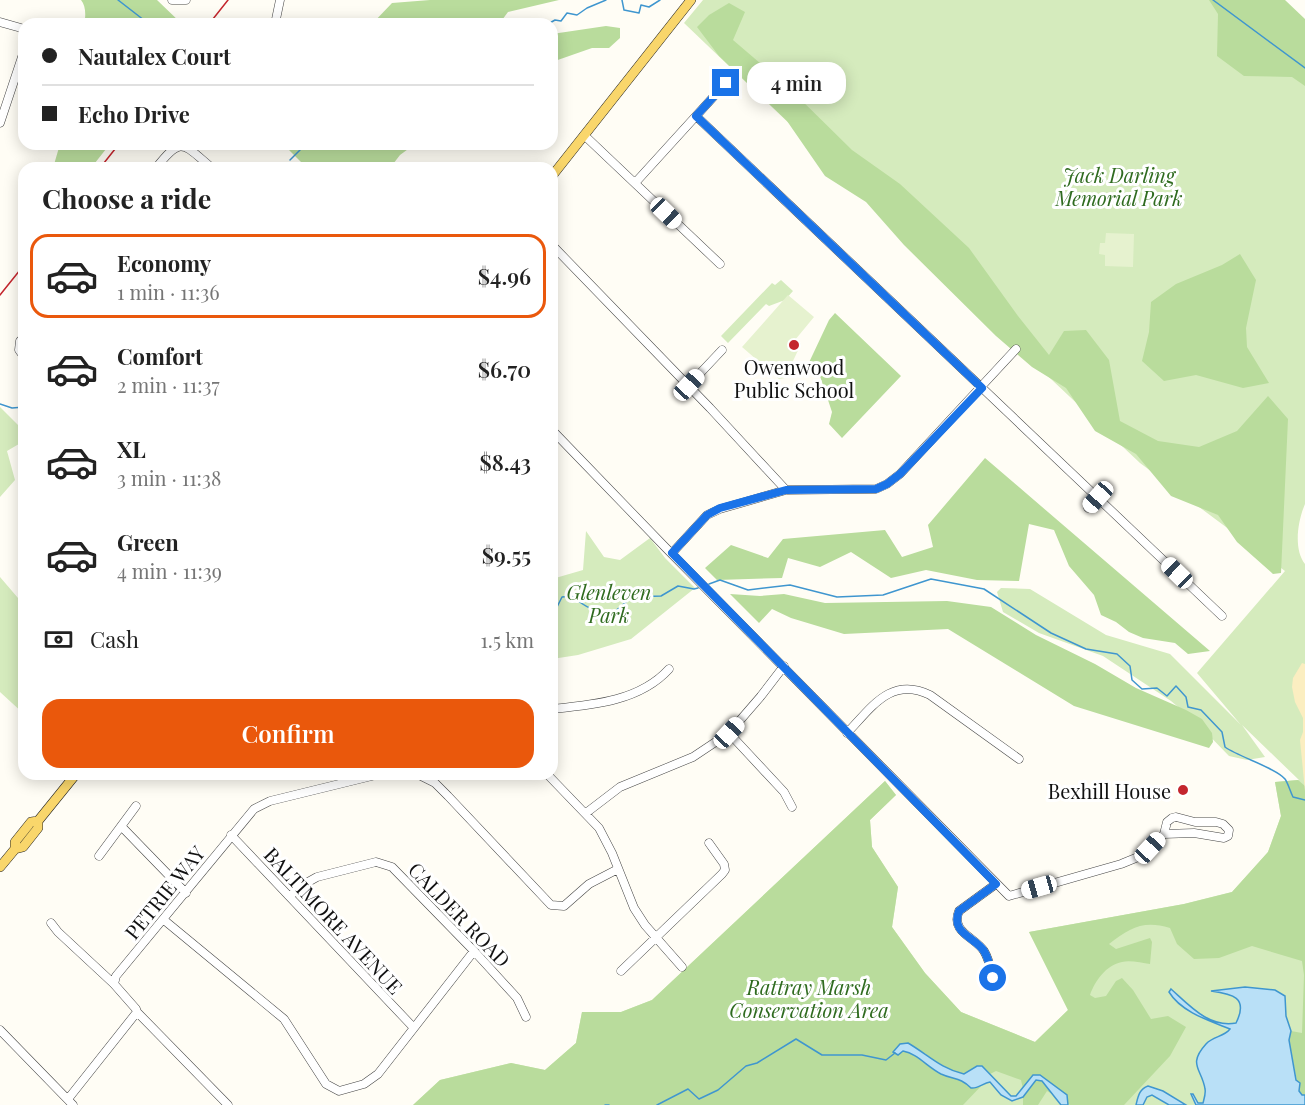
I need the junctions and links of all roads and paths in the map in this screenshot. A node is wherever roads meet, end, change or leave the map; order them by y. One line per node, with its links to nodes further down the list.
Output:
1 (172, 0): 2 (street)
2 (186, 0)
3 (280, 0): 5 (street)
4 (691, 0): 12 (main road)
5 (276, 18)
6 (0, 22): 7 (street)
7 (18, 27)
8 (18, 69): 11 (street)
9 (726, 83): 10 (street)
10 (696, 116): 18 (street); 24 (street)
11 (0, 123)
12 (584, 135): 17 (main road); 18 (street)
13 (170, 150): 15 (street)
14 (190, 150): 16 (street)
15 (161, 162)
16 (205, 162)
17 (558, 168)
18 (635, 183): 20 (street)
19 (558, 251): 23 (street)
20 (720, 264)
21 (1016, 349): 24 (street)
22 (722, 350): 23 (street)
23 (689, 385): 26 (street)
24 (982, 388): 26 (street); 27 (street)
25 (558, 436): 29 (street)
26 (786, 490): 29 (street)
27 (1098, 497): 28 (street); 30 (street)
28 (1088, 508)
29 (672, 553): 31 (street)
30 (1222, 616)
31 (784, 666): 34 (street); 35 (street)
32 (669, 669): 33 (street)
33 (558, 708)
34 (729, 733): 42 (street); 43 (street)
35 (847, 733): 36 (street); 51 (street)
36 (1019, 759)
37 (71, 780): 49 (main road)
38 (357, 780): 46 (street, PETRIE WAY)
39 (429, 780): 50 (street)
40 (553, 780): 43 (street)
41 (136, 806): 44 (street)
42 (792, 807)
43 (586, 813): 50 (street)
44 (121, 826): 48 (street); 52 (street)
45 (1164, 834): 45 (street); 51 (street)
46 (231, 835): 52 (street, PETRIE WAY); 53 (street, BALTIMORE AVENUE)
47 (709, 843): 56 (street)
48 (99, 856)
49 (0, 867)
50 (618, 869): 56 (street)
51 (996, 884): 60 (street)
52 (186, 893): 54 (street, PETRIE WAY)
53 (290, 896): 57 (street, CALDER ROAD); 64 (street, BALTIMORE AVENUE)
54 (164, 920): 61 (street, PETRIE WAY); 64 (street)
55 (51, 923): 61 (street)
56 (655, 936): 58 (street); 59 (street)
57 (474, 951): 63 (street, CALDER ROAD); 64 (street)
58 (682, 967)
59 (621, 971)
60 (993, 978)
61 (114, 984): 62 (street)
62 (137, 1012): 66 (street); 67 (street)
63 (526, 1017)
64 (413, 1027)
65 (0, 1030): 66 (street)
66 (71, 1102)
67 (228, 1105)

